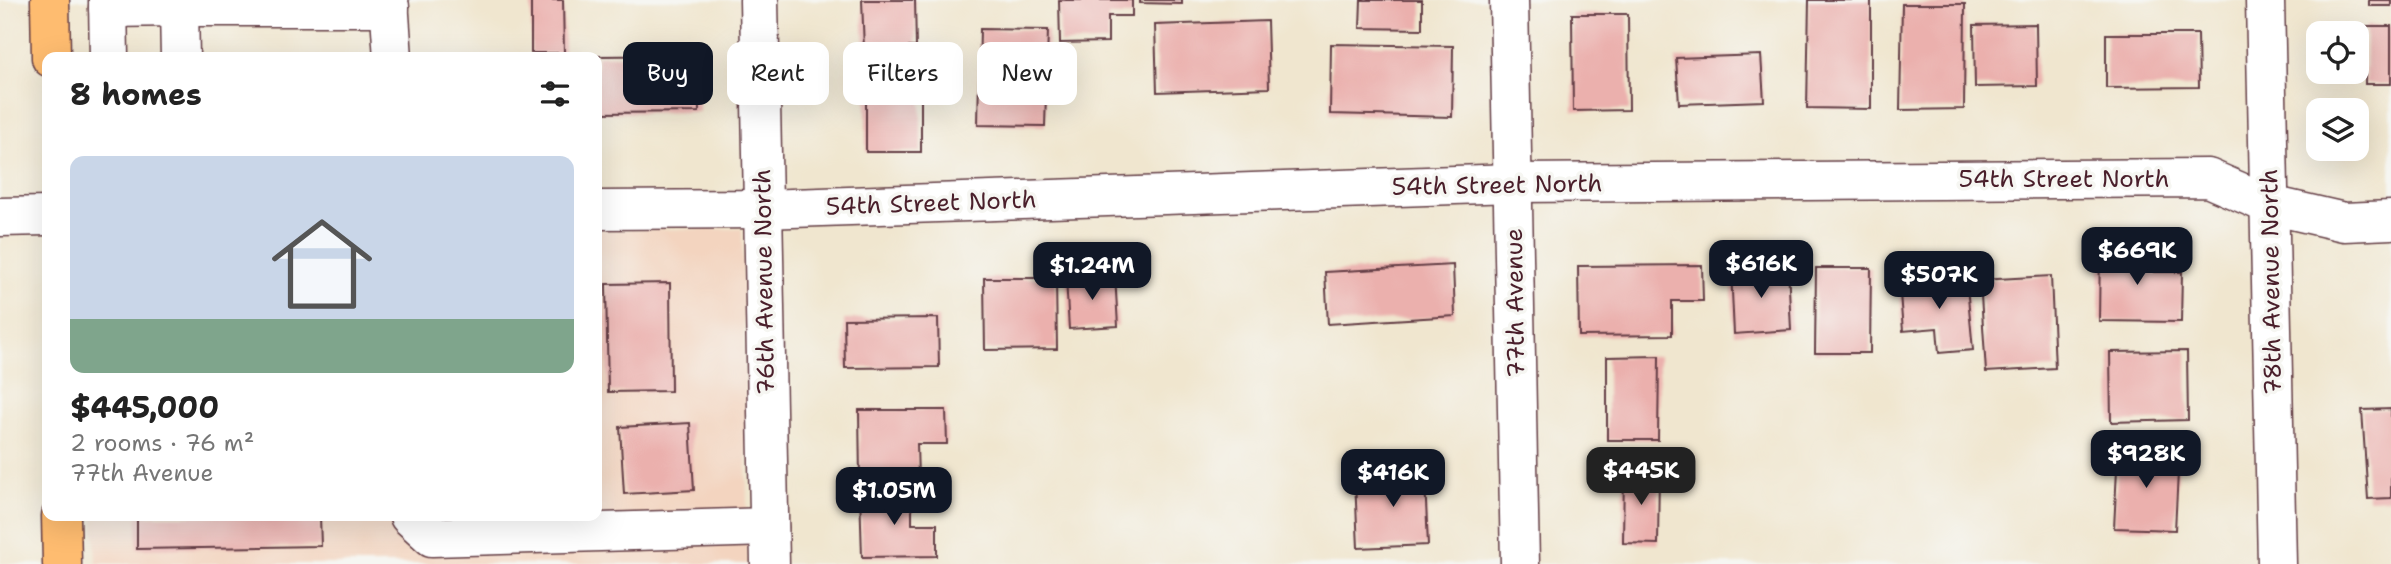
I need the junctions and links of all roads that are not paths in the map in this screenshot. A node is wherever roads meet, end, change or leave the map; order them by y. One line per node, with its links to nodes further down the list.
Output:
1 (51, 0): 8 (main road)
2 (759, 0): 14 (street, 76th Avenue North)
3 (1509, 0): 12 (street, 77th Avenue)
4 (2265, 0): 13 (street, 78th Avenue North)
5 (390, 3): 7 (street); 11 (street)
6 (108, 4): 7 (street); 9 (street)
7 (179, 6): 10 (street)
8 (51, 52)
9 (109, 52)
10 (180, 52)
11 (393, 52)
12 (1513, 183): 13 (street, 54th Street North); 14 (street, 54th Street North); 23 (street, 77th Avenue)
13 (2270, 205): 18 (street, 54th Street North); 24 (street, 78th Avenue North)
14 (763, 209): 15 (street, 54th Street North); 21 (street, 76th Avenue North)
15 (602, 210)
16 (42, 216): 17 (street)
17 (0, 217)
18 (2391, 220)
19 (61, 521): 22 (main road)
20 (414, 521): 21 (street)
21 (770, 546)
22 (62, 564)
23 (1520, 564)
24 (2277, 564)

